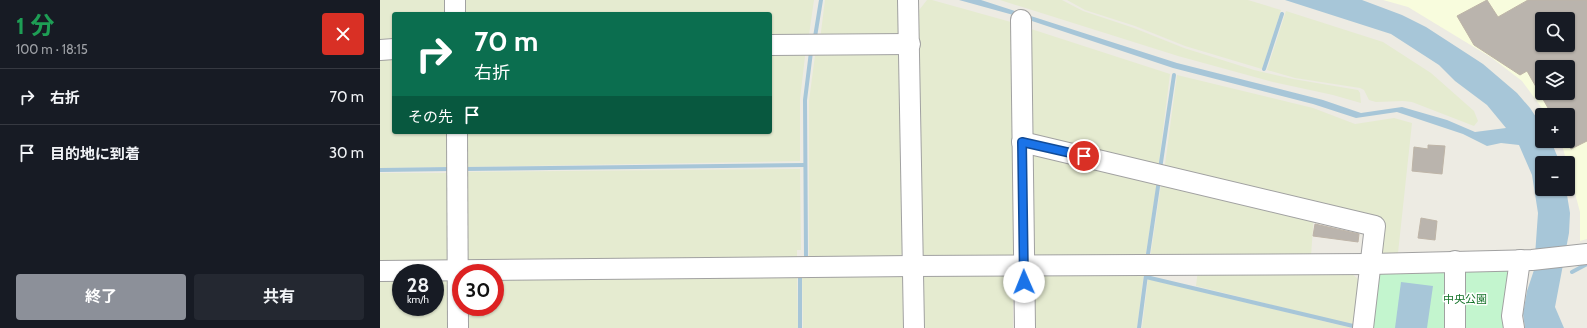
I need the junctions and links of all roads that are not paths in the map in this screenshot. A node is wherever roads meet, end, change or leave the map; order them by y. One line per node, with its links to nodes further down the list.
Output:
1 (455, 0): 3 (street)
2 (908, 0): 5 (street)
3 (455, 12)
4 (1021, 20): 10 (street)
5 (910, 44): 6 (street); 16 (street)
6 (772, 45)
7 (392, 49): 8 (street)
8 (380, 50)
9 (456, 134): 14 (street)
10 (1022, 142): 15 (street); 17 (street)
11 (1578, 256): 12 (street)
12 (1526, 260): 13 (street); 27 (street)
13 (1455, 261): 15 (street); 26 (street)
14 (458, 264)
15 (1371, 264): 17 (street); 25 (street)
16 (912, 266): 17 (street); 18 (street); 23 (street)
17 (1023, 266): 24 (street)
18 (504, 270)
19 (380, 271): 20 (street)
20 (452, 271)
21 (458, 316): 22 (street)
22 (458, 328)
23 (914, 328)
24 (1024, 328)
25 (1363, 328)
26 (1455, 328)
27 (1514, 328)

